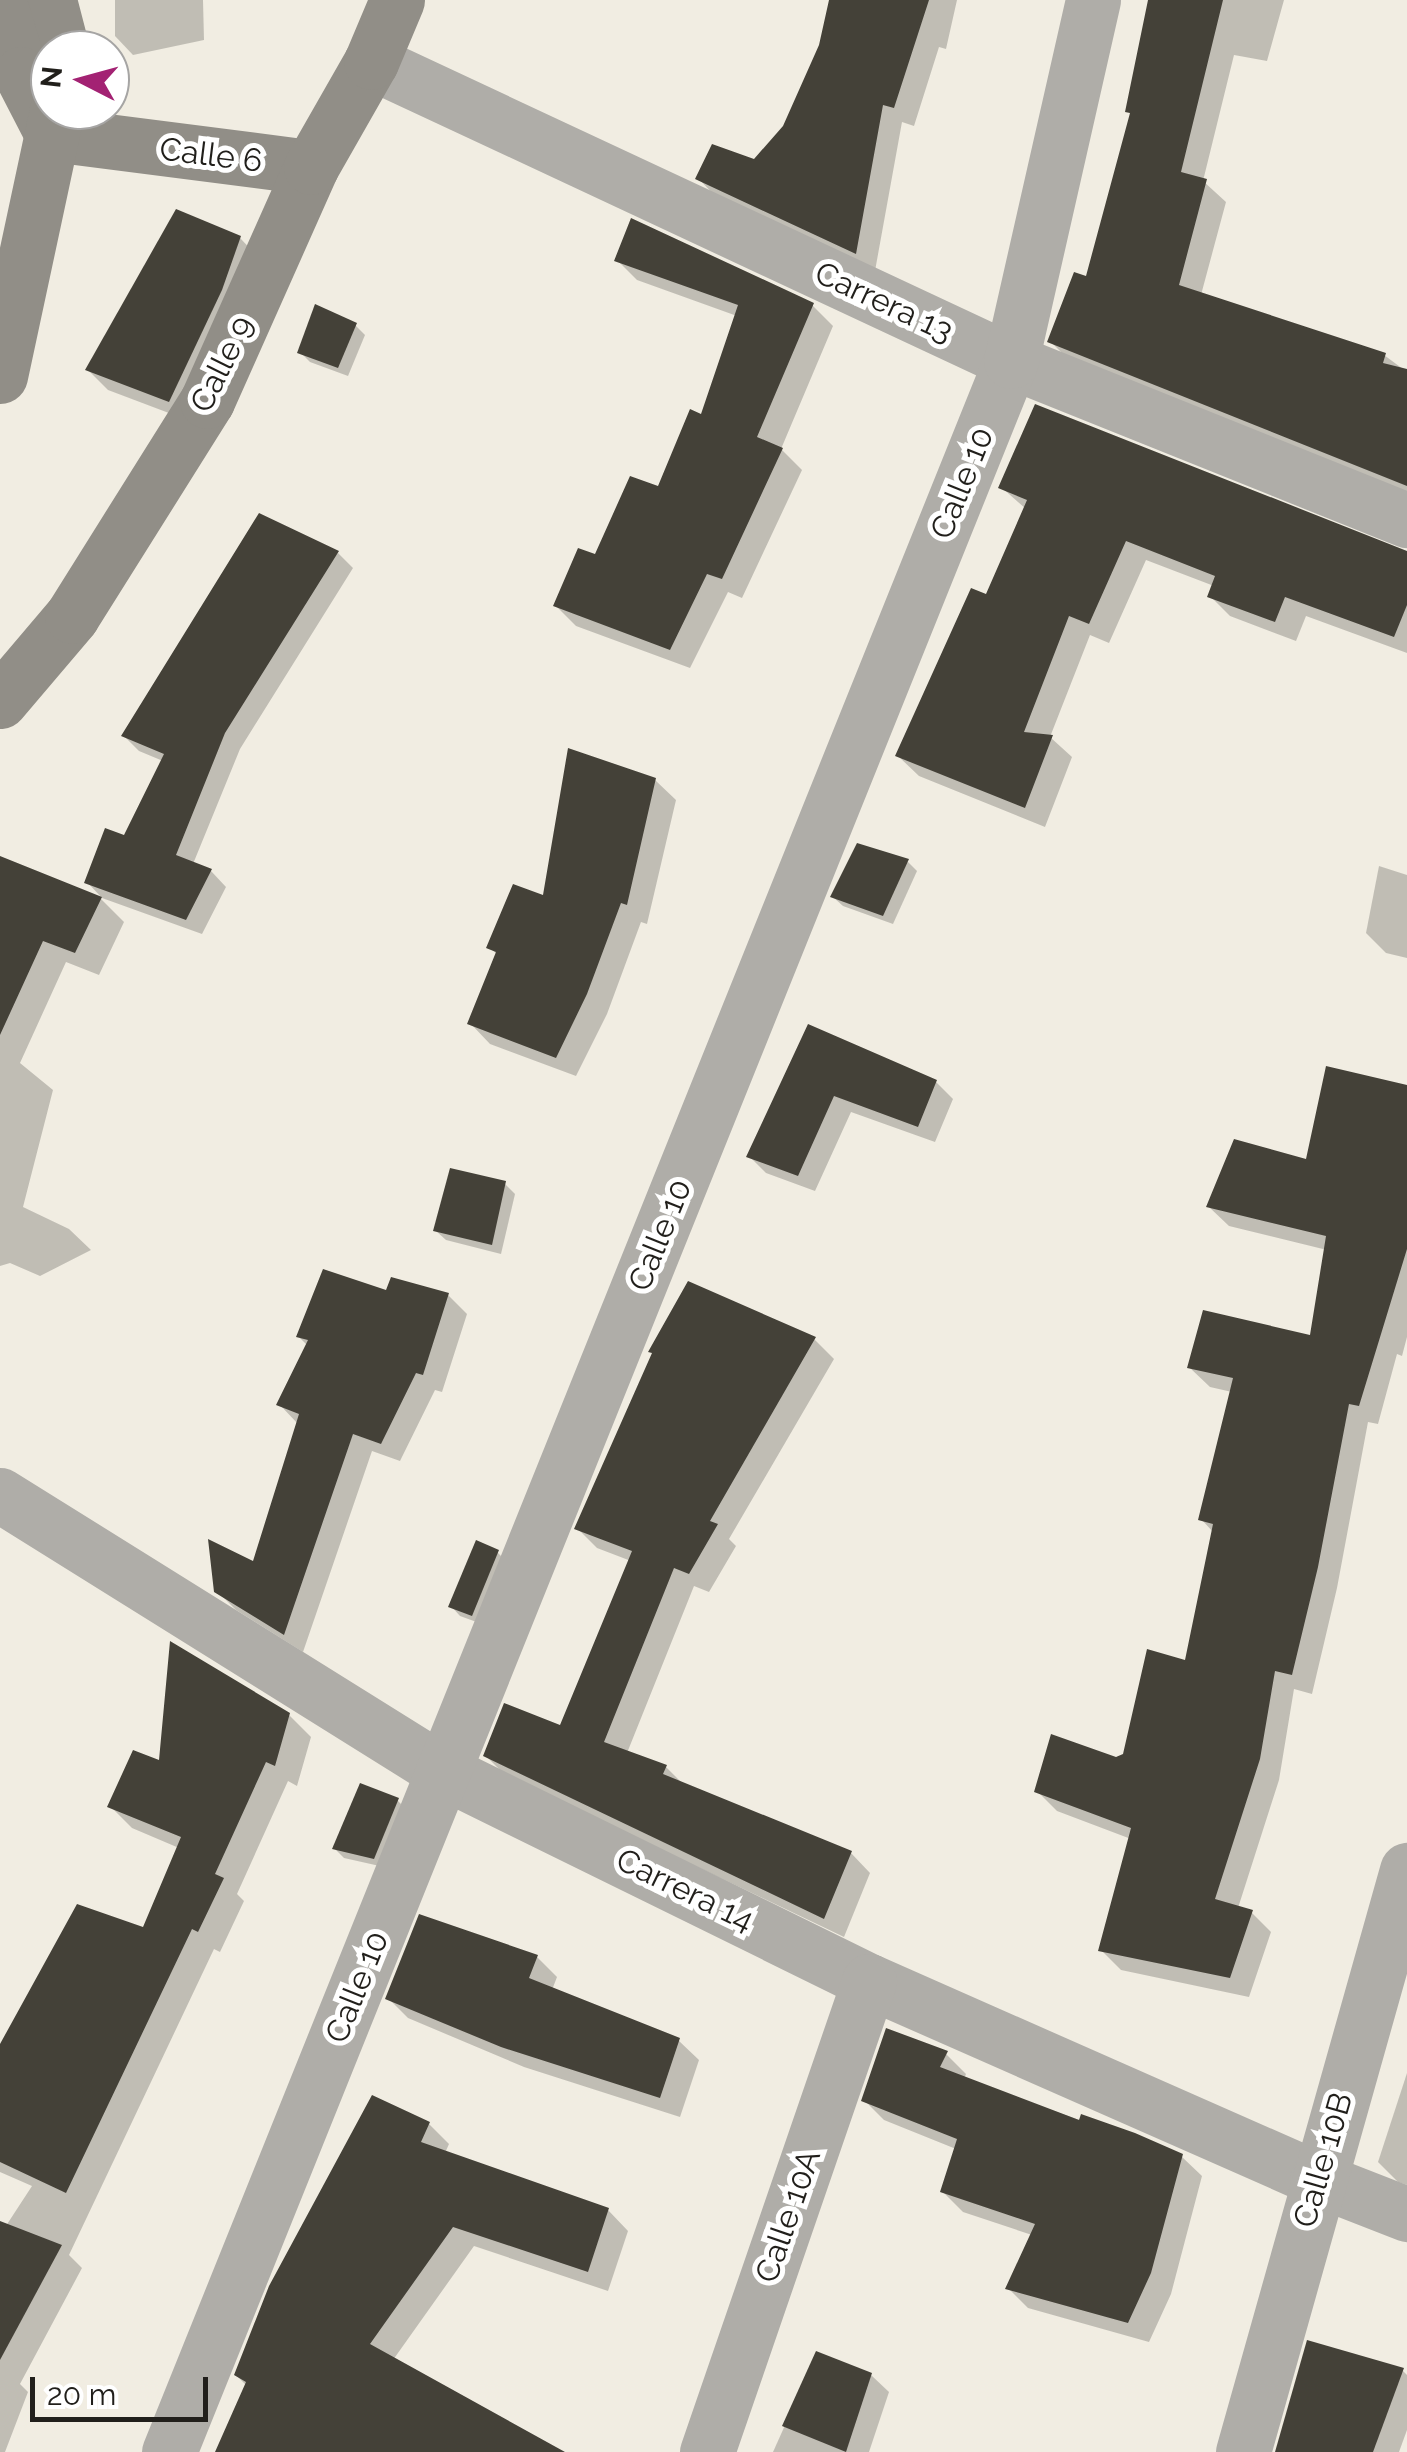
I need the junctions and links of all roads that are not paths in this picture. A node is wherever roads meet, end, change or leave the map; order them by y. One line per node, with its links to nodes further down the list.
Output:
1 (49, 0): 5 (street)
2 (397, 0): 6 (street, Calle 9)
3 (1092, 0): 11 (street, Calle 10)
4 (0, 4): 7 (street)
5 (57, 30)
6 (371, 62): 10 (street, Calle 9); 11 (street, Carrera 13)
7 (30, 87)
8 (52, 130): 12 (street)
9 (99, 130): 10 (street, Calle 6)
10 (311, 168): 14 (street, Calle 9)
11 (1011, 361): 13 (street, Carrera 13); 16 (street, Calle 10)
12 (0, 376)
13 (1407, 520)
14 (0, 701)
15 (0, 1495): 16 (street, Carrera 14)
16 (444, 1772): 18 (street, Carrera 14); 21 (street, Calle 10)
17 (1407, 1870): 19 (street, Calle 10B)
18 (869, 1980): 19 (street, Carrera 14); 22 (street, Calle 10A)
19 (1317, 2179): 20 (street, Carrera 14); 23 (street, Calle 10B)
20 (1407, 2214)
21 (169, 2452)
22 (707, 2452)
23 (1242, 2452)

